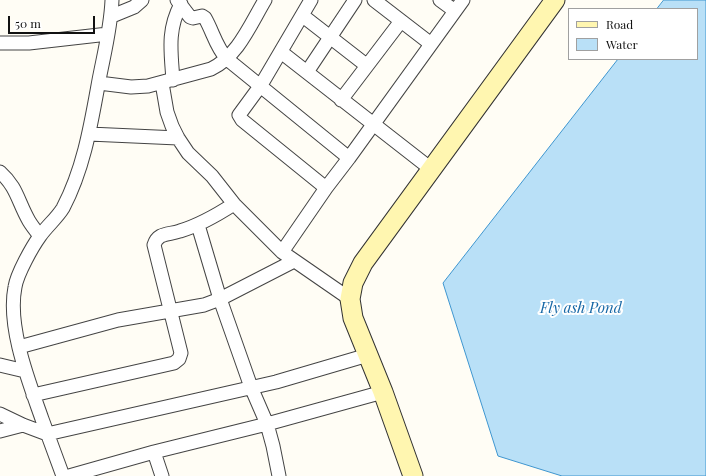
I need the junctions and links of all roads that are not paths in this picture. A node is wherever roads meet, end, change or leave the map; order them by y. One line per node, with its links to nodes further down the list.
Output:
1 (112, 0): 12 (street)
2 (142, 0): 12 (street)
3 (265, 0): 19 (street)
4 (355, 0): 15 (street)
5 (374, 0): 13 (street)
6 (440, 0): 11 (street)
7 (463, 0): 11 (street)
8 (555, 0): 30 (street)
9 (179, 2): 19 (street); 22 (street)
10 (306, 5): 15 (street); 18 (street)
11 (455, 11): 17 (street)
12 (112, 16): 14 (street)
13 (400, 21): 17 (street); 20 (street)
14 (108, 34): 16 (street); 23 (street)
15 (330, 37): 20 (street); 21 (street)
16 (0, 43)
17 (431, 44): 26 (street)
18 (281, 52): 21 (street); 24 (street)
19 (227, 59): 22 (street); 24 (street)
20 (366, 65): 25 (street)
21 (307, 72): 25 (street)
22 (167, 82): 23 (street); 28 (street)
23 (99, 83): 27 (street)
24 (261, 85): 29 (street); 32 (street)
25 (341, 100): 26 (street)
26 (373, 124): 29 (street); 30 (street)
27 (89, 134): 28 (street); 35 (street)
28 (178, 138): 33 (street)
29 (349, 158): 32 (street)
30 (431, 169): 39 (street)
31 (0, 172): 35 (street)
32 (326, 188): 36 (street)
33 (234, 204): 34 (street); 36 (street)
34 (198, 225): 38 (street); 40 (street)
35 (40, 236): 41 (street)
36 (282, 252): 37 (street)
37 (294, 261): 38 (street); 39 (street)
38 (220, 299): 40 (street); 45 (street)
39 (350, 299): 42 (street)
40 (171, 311): 41 (street); 47 (street)
41 (19, 347): 44 (street)
42 (368, 355): 45 (street); 46 (street)
43 (0, 364): 44 (street)
44 (25, 371): 47 (street)
45 (251, 387): 49 (street); 52 (street)
46 (383, 392): 49 (street); 58 (street)
47 (33, 395): 52 (street)
48 (0, 414): 50 (street)
49 (267, 424): 53 (street); 57 (street)
50 (24, 425): 51 (street); 52 (street)
51 (0, 431)
52 (48, 434): 54 (street)
53 (154, 452): 55 (street); 56 (street)
54 (63, 476)
55 (69, 476)
56 (162, 476)
57 (279, 476)
58 (413, 476)

